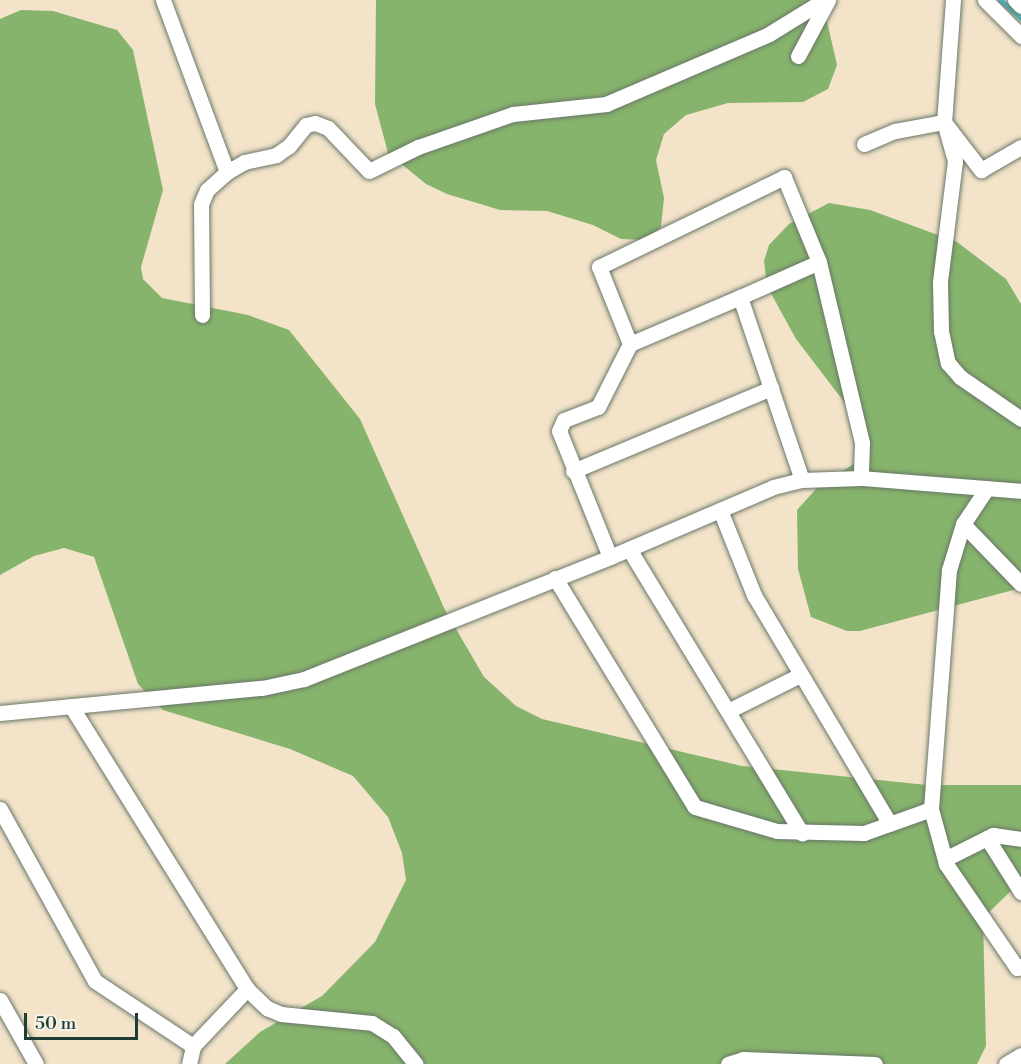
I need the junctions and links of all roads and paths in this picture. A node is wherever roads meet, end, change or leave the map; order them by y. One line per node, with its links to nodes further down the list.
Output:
1 (163, 0): 12 (street)
2 (826, 0): 8 (street); 12 (street)
3 (953, 0): 9 (street)
4 (985, 0): 7 (street)
5 (1014, 0): 6 (street)
6 (1021, 6)
7 (1021, 36)
8 (798, 56)
9 (944, 122): 10 (street); 11 (street); 18 (street)
10 (864, 144)
11 (1021, 147)
12 (226, 172): 15 (street)
13 (819, 262): 14 (street); 16 (street); 20 (street)
14 (740, 297): 16 (street); 17 (street)
15 (202, 315)
16 (630, 344): 19 (street)
17 (771, 388): 19 (street); 21 (street)
18 (1021, 419)
19 (573, 471): 27 (street)
20 (861, 478): 21 (street); 22 (street)
21 (802, 480): 24 (street)
22 (987, 488): 23 (street); 25 (street)
23 (1021, 491)
24 (720, 510): 26 (street); 30 (street)
25 (963, 524): 29 (street); 35 (street)
26 (629, 549): 27 (street); 32 (street)
27 (610, 557): 28 (street)
28 (555, 578): 31 (street); 37 (street)
29 (1021, 584)
30 (800, 675): 32 (street); 36 (street)
31 (71, 706): 33 (street); 43 (street)
32 (728, 711): 37 (street)
33 (0, 713)
34 (0, 809): 45 (street)
35 (931, 809): 36 (street); 40 (street)
36 (890, 824): 37 (street)
37 (802, 834)
38 (987, 838): 39 (street); 40 (street); 41 (street)
39 (1021, 839)
40 (945, 859): 42 (street)
41 (1021, 892)
42 (1021, 966)
43 (247, 989): 45 (street); 49 (street)
44 (0, 1000): 47 (street)
45 (193, 1046): 48 (street)
46 (1021, 1055): 52 (street)
47 (36, 1064)
48 (189, 1064)
49 (416, 1064)
50 (728, 1064): 51 (street)
51 (875, 1064)
52 (1006, 1064)

